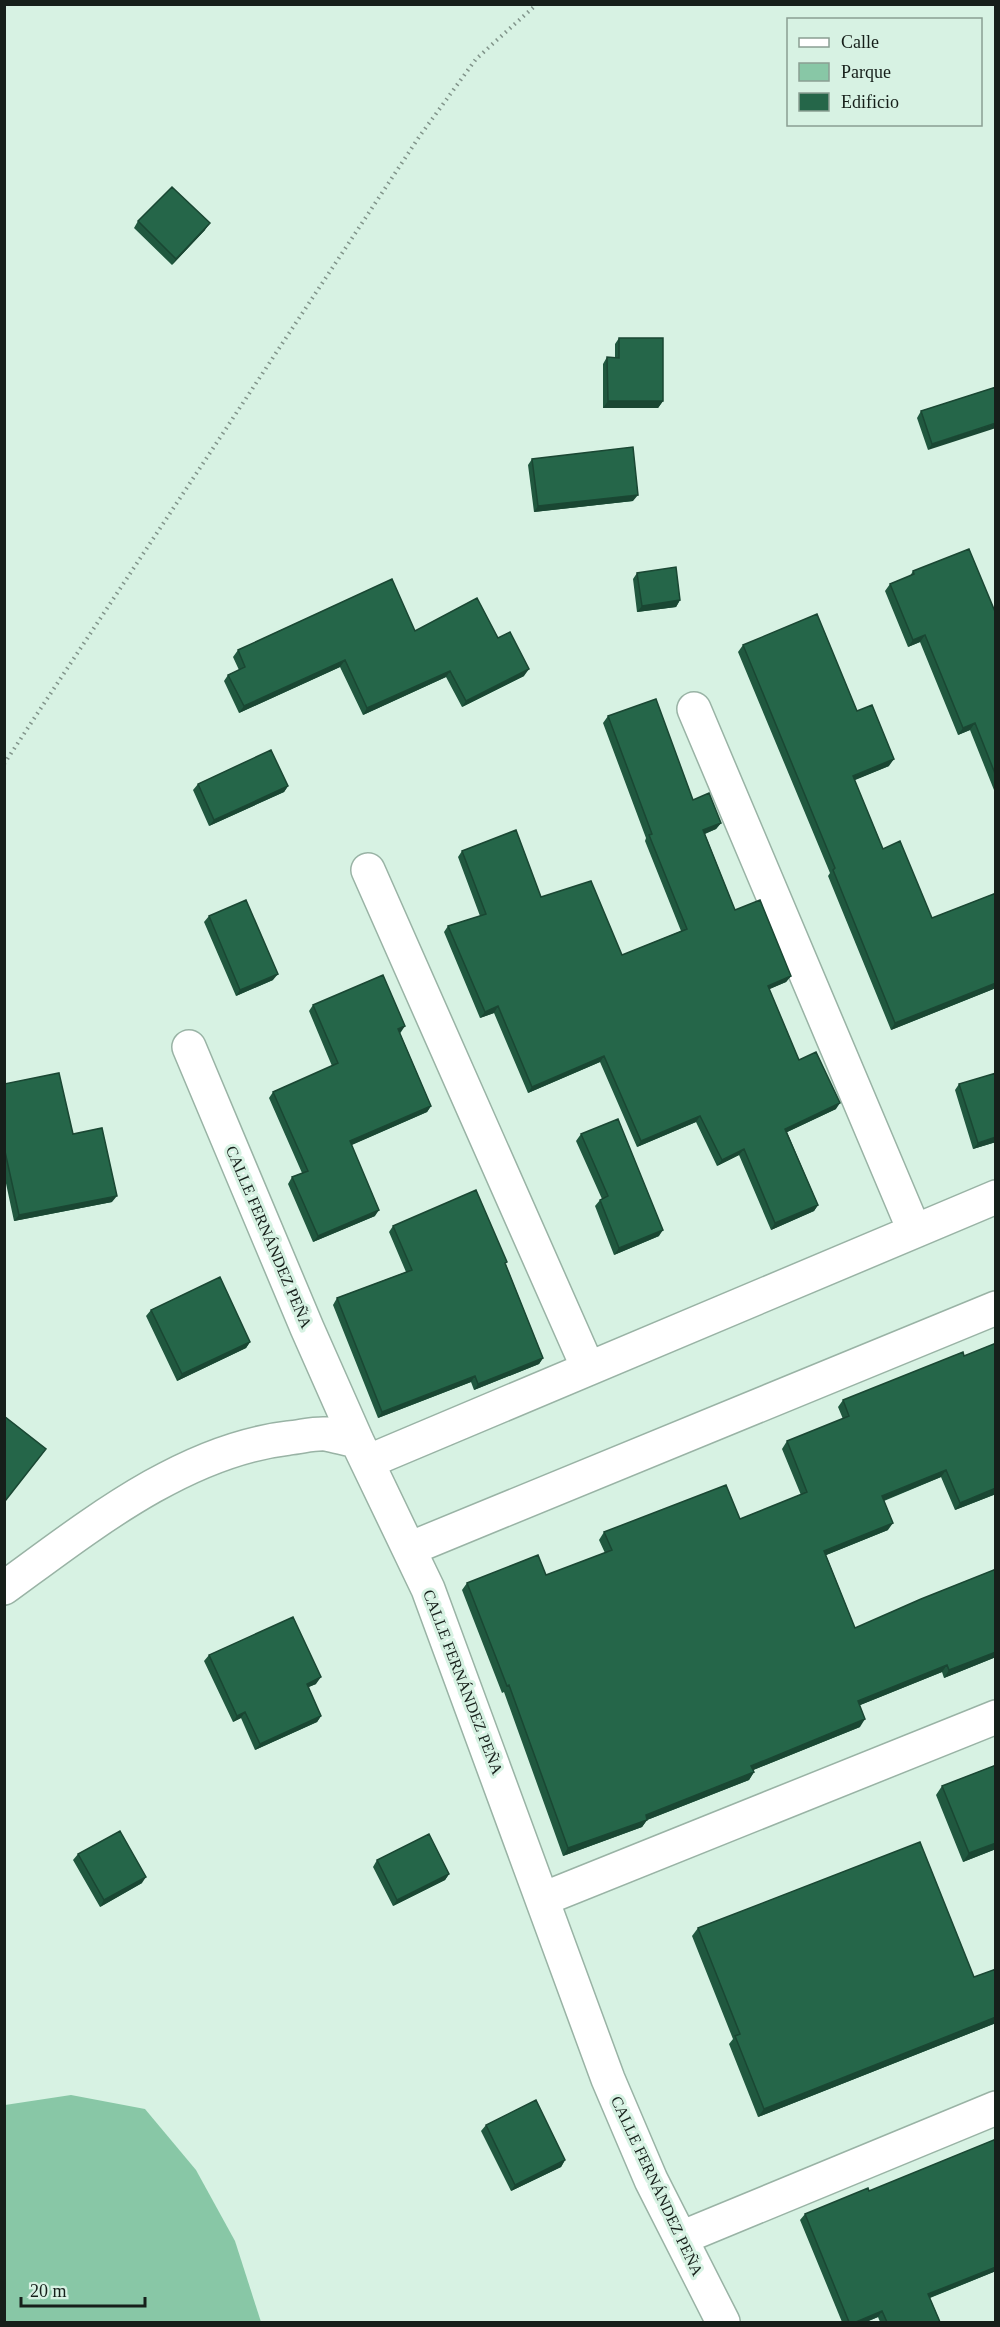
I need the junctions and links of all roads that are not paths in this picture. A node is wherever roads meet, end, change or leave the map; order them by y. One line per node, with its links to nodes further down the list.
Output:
1 (694, 709): 5 (street)
2 (368, 870): 7 (street)
3 (189, 1047): 8 (street, CALLE FERNÁNDEZ PEÑA)
4 (996, 1197): 5 (street)
5 (914, 1230): 7 (street)
6 (996, 1308): 9 (street)
7 (588, 1368): 8 (street)
8 (362, 1451): 9 (street, CALLE FERNÁNDEZ PEÑA); 10 (street)
9 (409, 1549): 12 (street, CALLE FERNÁNDEZ PEÑA)
10 (4, 1588)
11 (996, 1717): 12 (street)
12 (543, 1899): 14 (street, CALLE FERNÁNDEZ PEÑA)
13 (996, 2108): 14 (street)
14 (681, 2238): 15 (street, CALLE FERNÁNDEZ PEÑA)
15 (723, 2322)

